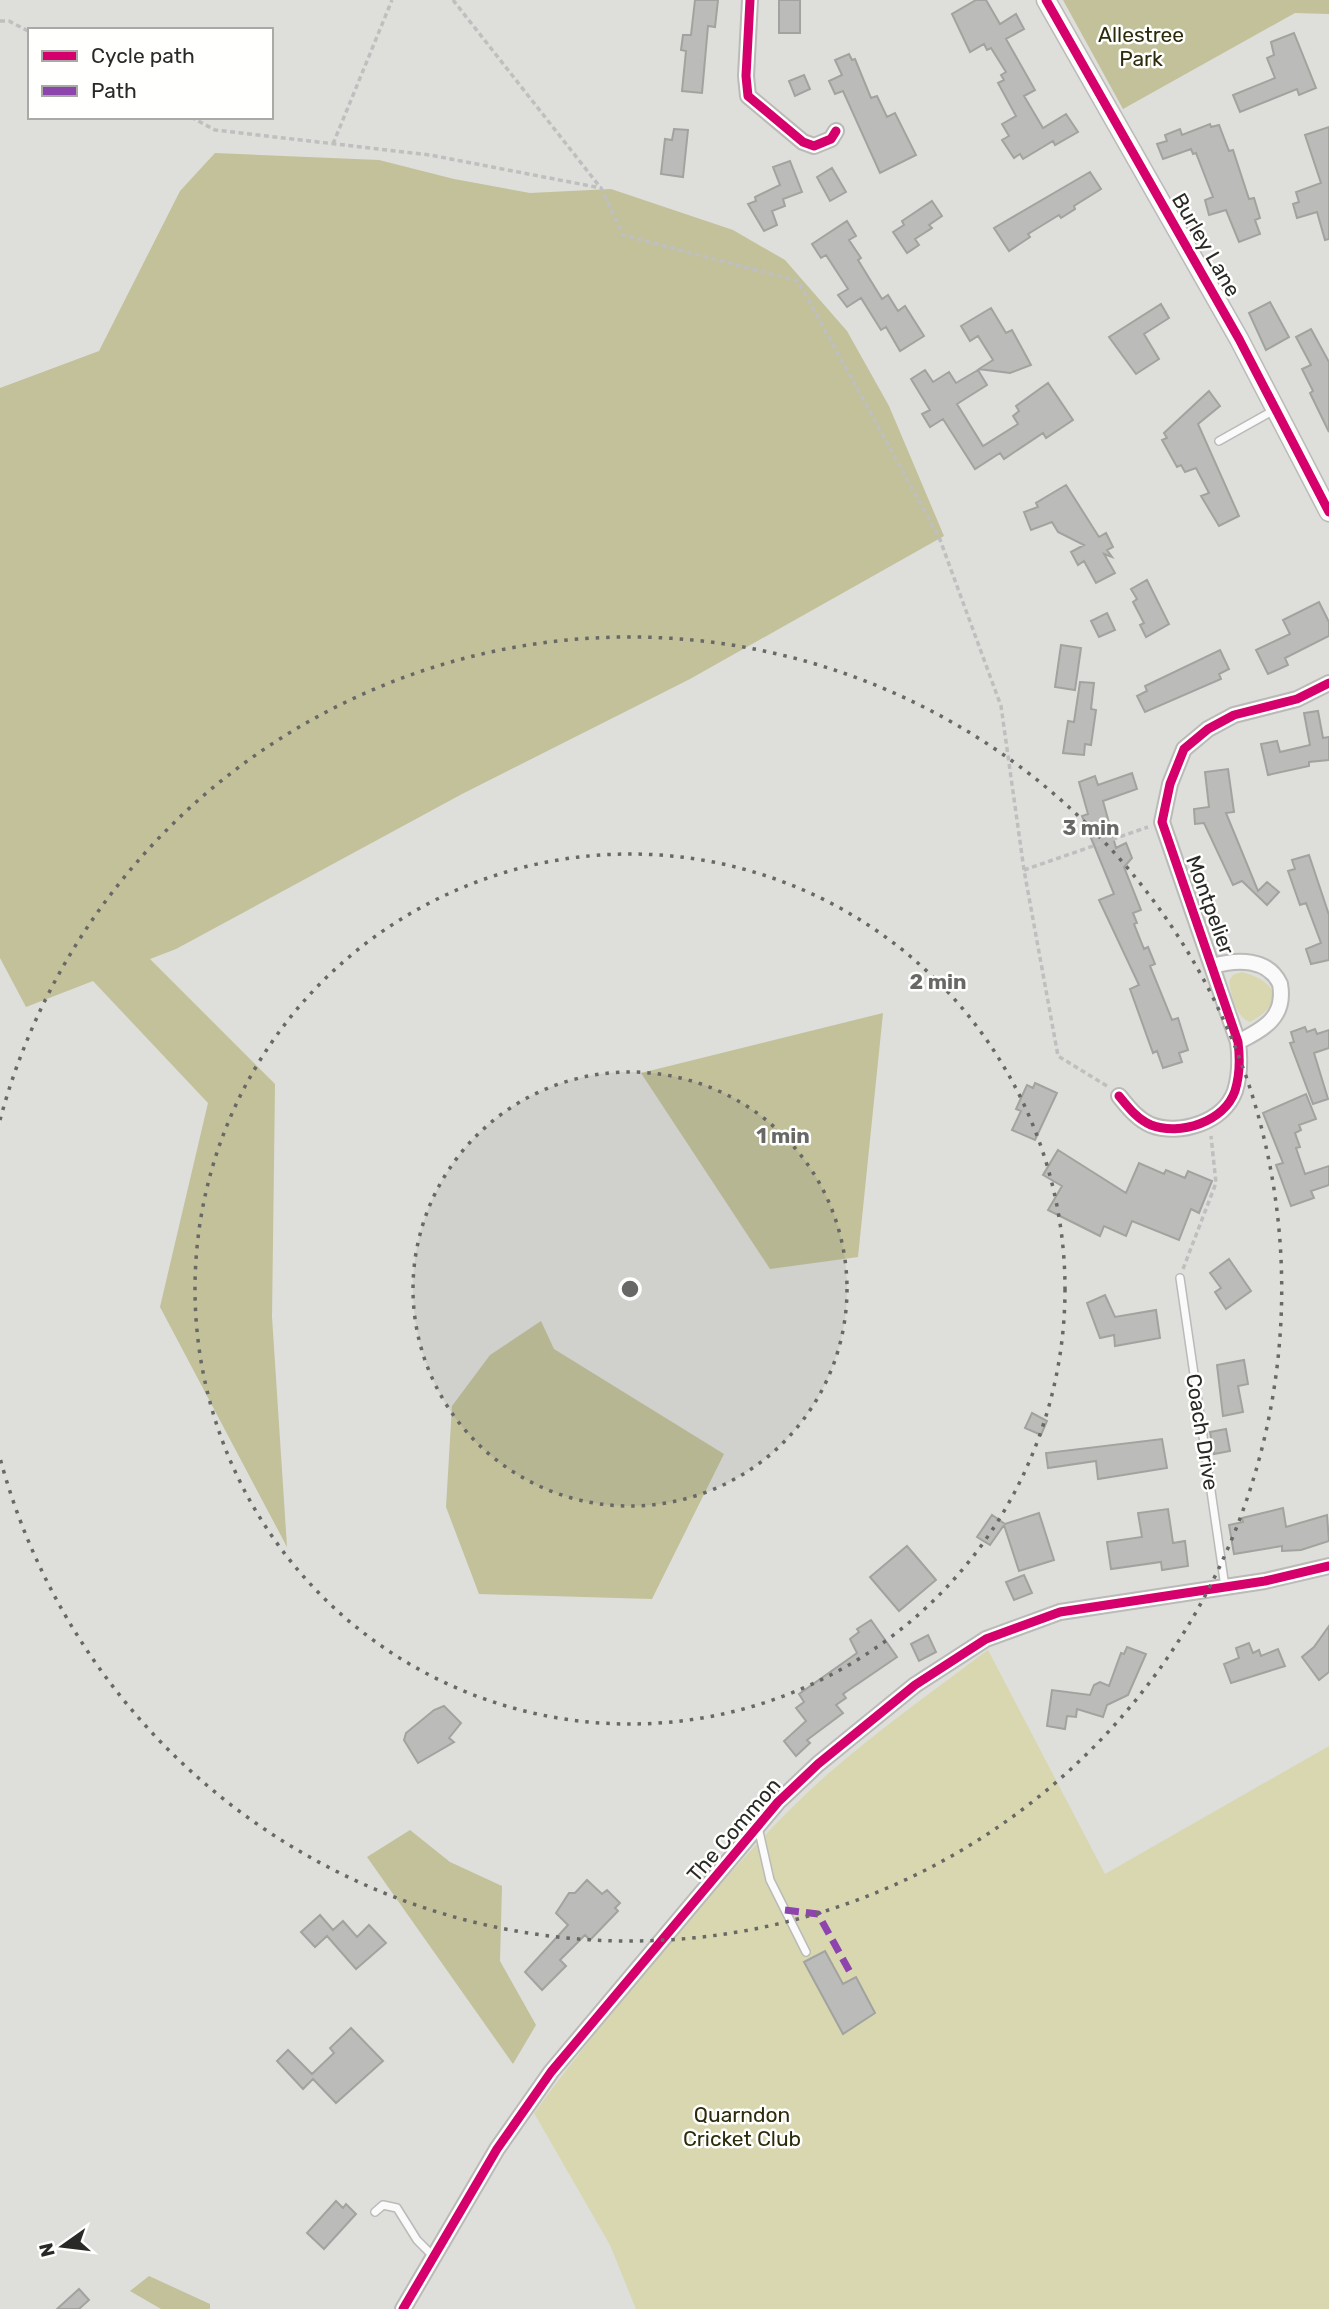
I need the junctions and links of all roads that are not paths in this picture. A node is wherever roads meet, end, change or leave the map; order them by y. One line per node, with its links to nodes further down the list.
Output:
1 (750, 0): 3 (street)
2 (1046, 0): 4 (street, Burley Lane)
3 (836, 131)
4 (1276, 408): 5 (lane); 6 (street, Burley Lane)
5 (1219, 441)
6 (1329, 512)
7 (1329, 684): 8 (street, Montpelier)
8 (1213, 965): 9 (street, Montpelier); 9 (street, Montpelier)
9 (1238, 1042): 10 (street, Montpelier)
10 (1115, 1092)
11 (1180, 1278): 13 (lane, Coach Drive)
12 (1329, 1566): 13 (street, The Common)
13 (1225, 1587): 14 (street, The Common)
14 (758, 1827): 15 (lane); 17 (street, The Common)
15 (806, 1952)
16 (374, 2212): 17 (lane)
17 (433, 2256): 18 (street, The Common)
18 (403, 2309)

